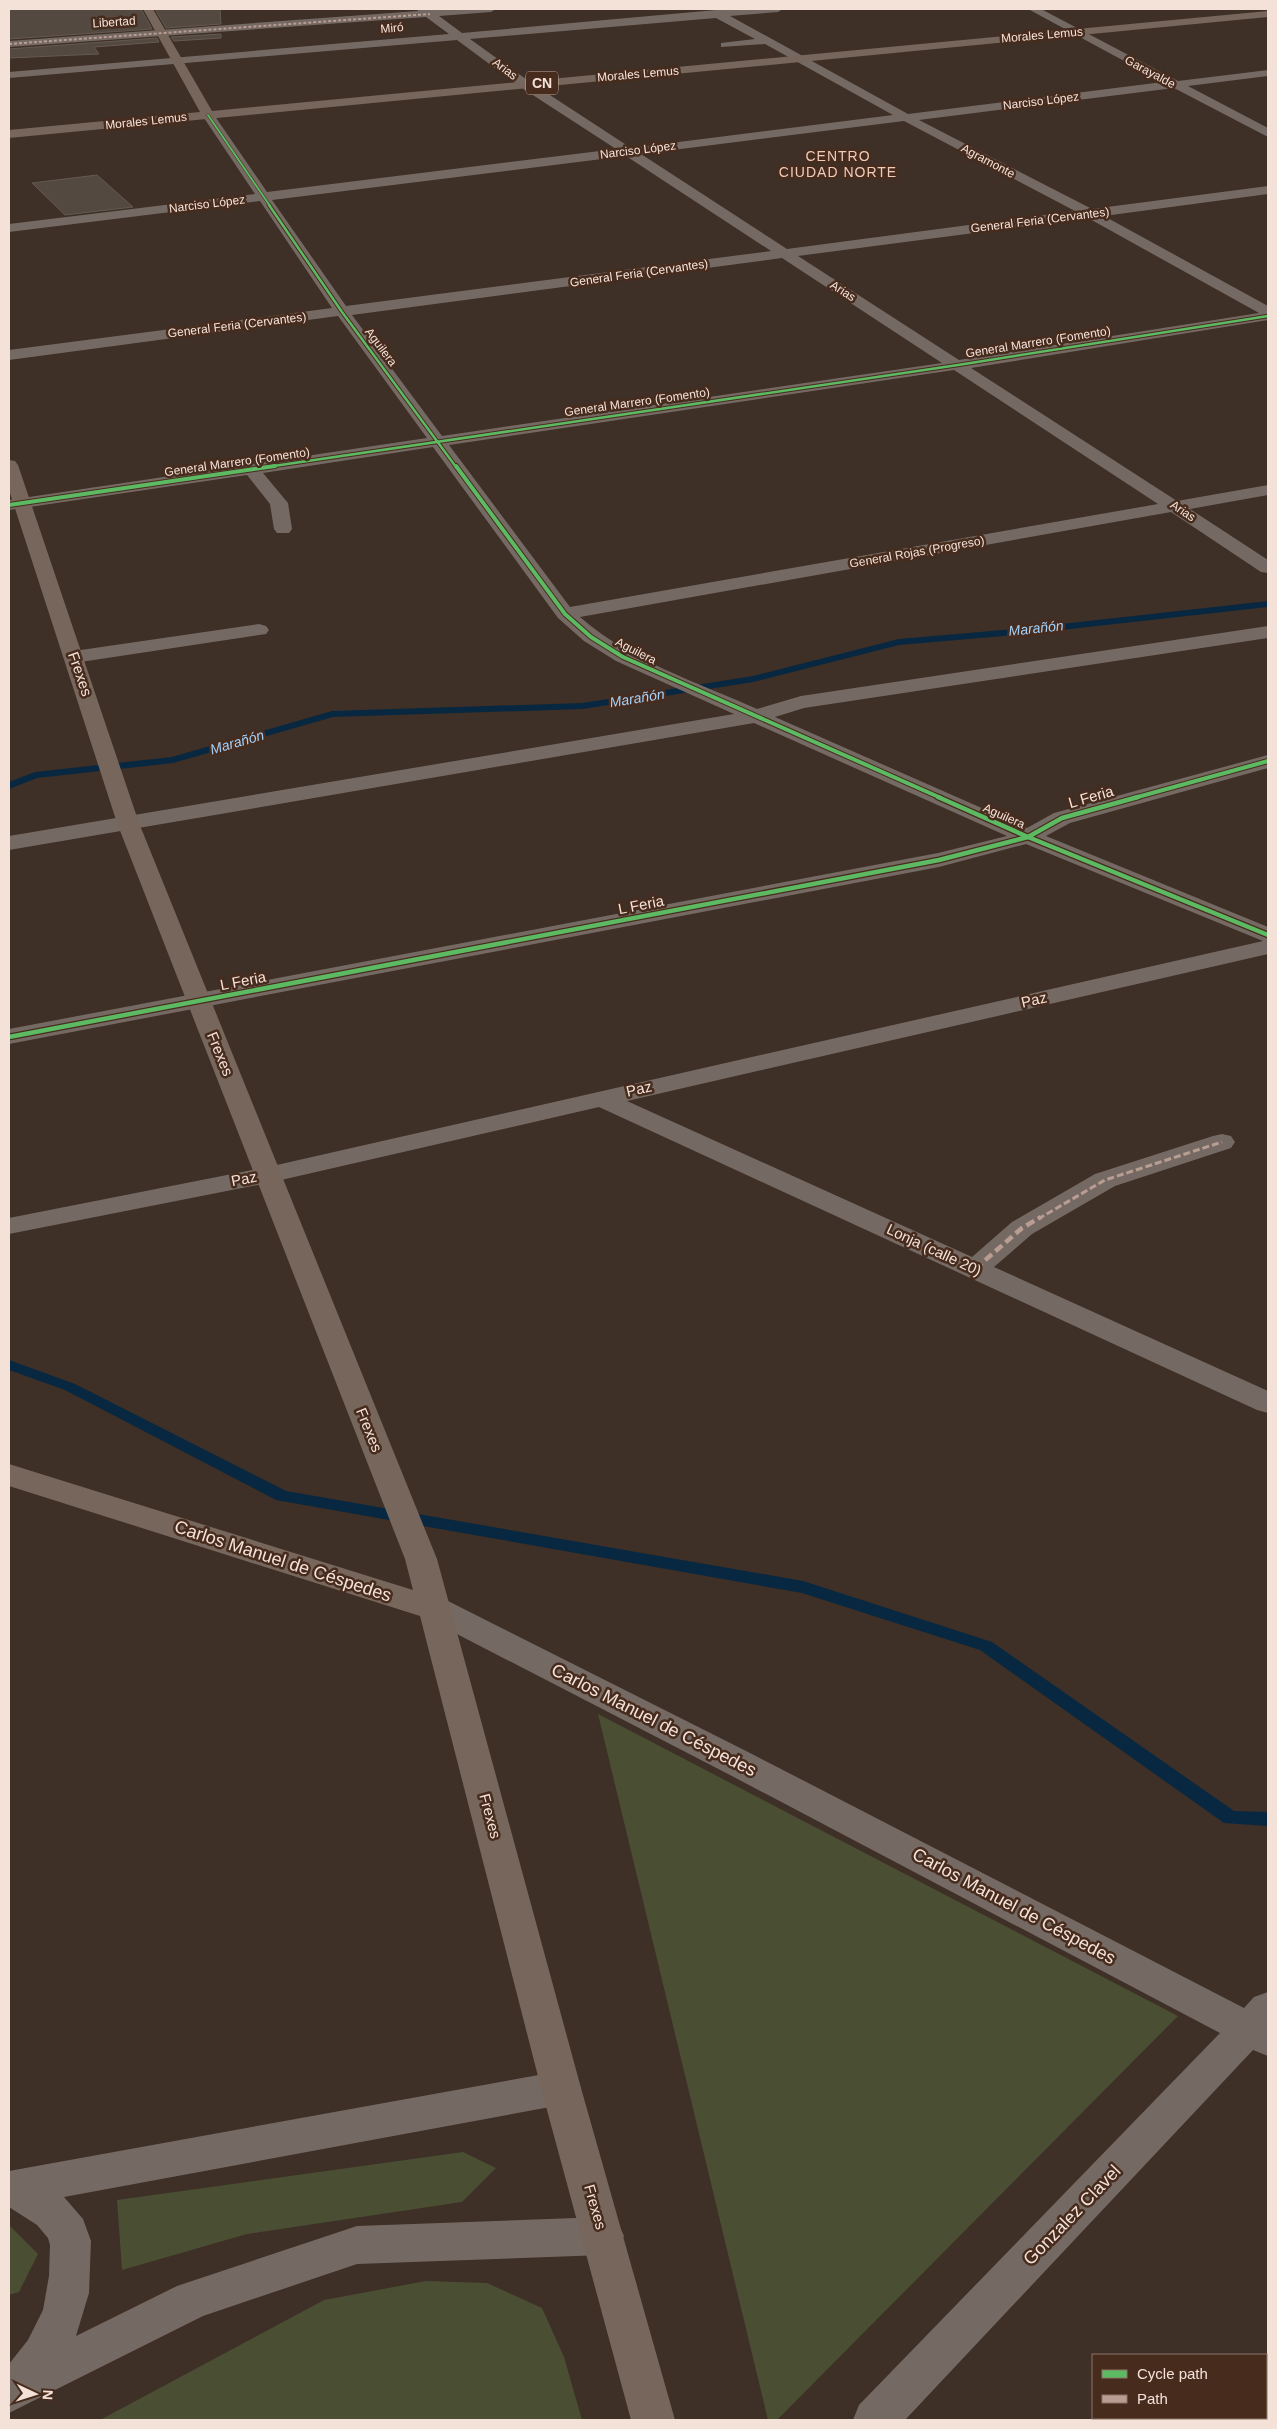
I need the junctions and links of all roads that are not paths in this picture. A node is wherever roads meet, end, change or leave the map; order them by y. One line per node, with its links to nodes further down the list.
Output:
1 (148, 9): 9 (main road, Aguilera)
2 (492, 9): 5 (street, Libertad)
3 (778, 9): 6 (street, Miró)
4 (1033, 9): 8 (street, Garayalde)
5 (426, 11): 9 (street, Libertad); 10 (street, Arias)
6 (713, 11): 10 (street, Miró); 11 (street, Agramonte)
7 (1268, 14): 8 (main road, Morales Lemus / CN)
8 (1075, 32): 14 (main road, Morales Lemus / CN); 18 (street, Garayalde)
9 (163, 33): 12 (street, Libertad); 15 (main road, Aguilera)
10 (461, 36): 15 (street, Miró); 19 (street, Arias)
11 (766, 41): 13 (street); 14 (street, Agramonte)
12 (9, 44)
13 (725, 45)
14 (798, 58): 19 (main road, Morales Lemus / CN); 21 (street, Agramonte)
15 (179, 61): 17 (street, Miró); 20 (main road, Aguilera)
16 (1268, 73): 18 (street, Narciso López)
17 (9, 75)
18 (1174, 84): 21 (street, Narciso López); 22 (street, Garayalde)
19 (526, 85): 20 (main road, Morales Lemus / CN); 24 (street, Arias)
20 (208, 115): 23 (main road, Morales Lemus / CN); 26 (street, Aguilera)
21 (907, 118): 24 (street, Narciso López); 27 (street, Agramonte)
22 (1268, 133)
23 (9, 134)
24 (629, 151): 26 (street, Narciso López); 29 (street, Arias)
25 (1268, 190): 27 (street, General Feria (Cervantes))
26 (262, 197): 28 (street, Narciso López); 30 (street, Aguilera)
27 (1089, 213): 29 (street, General Feria (Cervantes)); 31 (street, Agramonte)
28 (9, 228)
29 (785, 253): 30 (street, General Feria (Cervantes)); 34 (street, Arias)
30 (342, 312): 33 (street, General Feria (Cervantes)); 35 (street, Aguilera)
31 (1268, 312)
32 (1268, 316): 34 (street, General Marrero (Fomento))
33 (9, 355)
34 (958, 364): 35 (street, General Marrero (Fomento)); 40 (street, Arias)
35 (439, 442): 37 (street, General Marrero (Fomento)); 43 (street, Aguilera)
36 (9, 465): 39 (main road, Frexes)
37 (252, 470): 39 (street, General Marrero (Fomento)); 41 (street)
38 (1268, 490): 40 (street, General Rojas (Progreso))
39 (15, 504): 46 (main road, Frexes)
40 (1176, 506): 42 (street, Arias); 43 (street, General Rojas (Progreso))
41 (283, 529)
42 (1268, 568)
43 (565, 614): 47 (street, Aguilera)
44 (259, 630): 46 (street)
45 (1268, 632): 47 (street)
46 (74, 657): 49 (main road, Frexes)
47 (753, 716): 49 (street); 50 (street, Aguilera)
48 (1268, 761): 50 (street, L Feria)
49 (128, 822): 51 (street); 54 (main road, Frexes)
50 (1028, 838): 52 (street, Aguilera); 54 (street, L Feria)
51 (9, 843)
52 (1268, 935)
53 (1268, 947): 56 (street, Paz)
54 (199, 1002): 55 (street, L Feria); 58 (main road, Frexes)
55 (9, 1037)
56 (600, 1098): 58 (street, Paz); 60 (street, Lonja (calle 20))
57 (1222, 1142): 60 (street)
58 (268, 1174): 59 (street, Paz); 63 (main road, Frexes)
59 (9, 1226)
60 (975, 1269): 61 (street, Lonja (calle 20))
61 (1268, 1403)
62 (9, 1475): 63 (main road, Carlos Manuel de Céspedes)
63 (436, 1609): 64 (street, Carlos Manuel de Céspedes); 65 (main road, Frexes)
64 (1262, 2025): 70 (street, Gonzalez Clavel)
65 (561, 2088): 66 (street); 67 (main road, Frexes)
66 (12, 2189): 68 (street)
67 (603, 2236): 68 (street); 69 (main road, Frexes)
68 (10, 2392)
69 (653, 2420)
70 (875, 2420)

